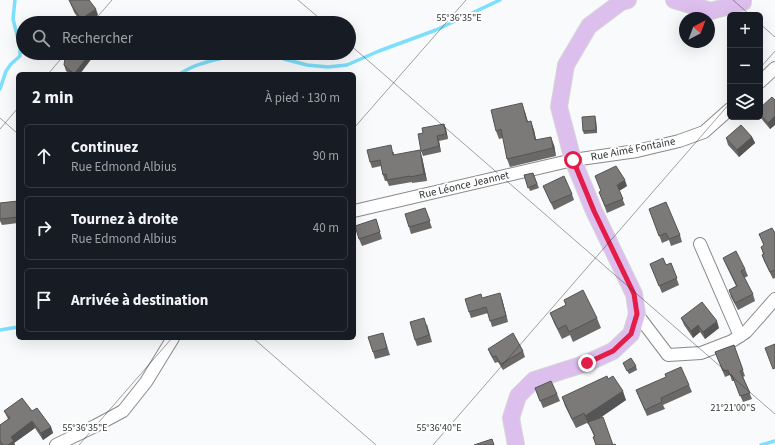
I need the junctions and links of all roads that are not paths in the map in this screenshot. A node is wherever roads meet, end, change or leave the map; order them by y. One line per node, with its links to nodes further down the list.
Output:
1 (628, 0): 7 (main road)
2 (674, 0): 3 (main road)
3 (743, 0)
4 (775, 68): 5 (street)
5 (763, 79)
6 (727, 112): 7 (street, Rue Aimé Fontaine)
7 (573, 160): 8 (street, Rue Léonce Jeannet); 11 (main road)
8 (356, 211)
9 (700, 244): 12 (street)
10 (775, 299): 12 (street)
11 (637, 314): 12 (street); 15 (main road)
12 (740, 336)
13 (172, 340): 14 (street)
14 (56, 445)
15 (516, 445)

